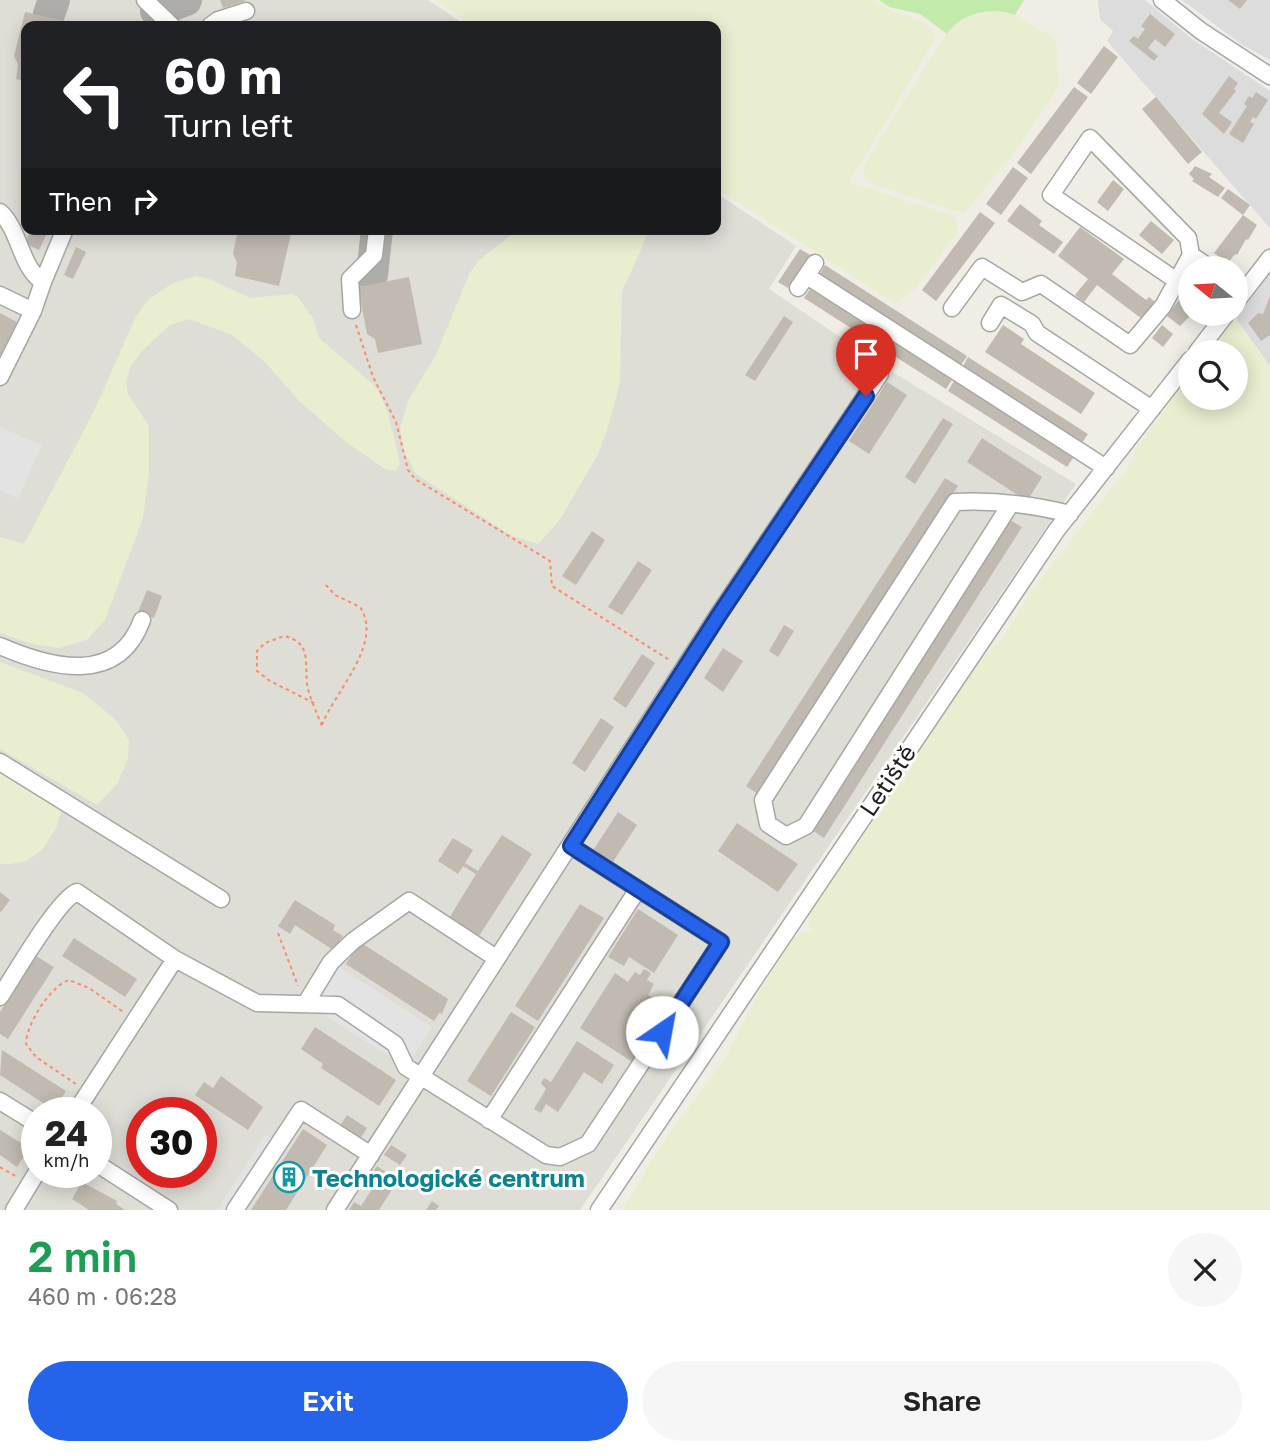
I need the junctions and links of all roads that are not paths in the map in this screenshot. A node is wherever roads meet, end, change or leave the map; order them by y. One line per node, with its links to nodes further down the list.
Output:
1 (145, 0): 4 (street)
2 (1162, 0): 6 (street)
3 (246, 11): 5 (street)
4 (167, 21)
5 (217, 21)
6 (1270, 76)
7 (0, 212): 14 (street)
8 (63, 235): 14 (street)
9 (376, 235): 18 (street)
10 (1191, 255): 13 (street); 13 (street)
11 (1270, 258): 15 (street)
12 (807, 276): 27 (street)
13 (1177, 281): 17 (street)
14 (43, 282): 19 (street)
15 (1248, 282)
16 (0, 295): 19 (street)
17 (952, 308)
18 (352, 310)
19 (33, 311): 25 (street)
20 (990, 323): 26 (street)
21 (1217, 326): 22 (street)
22 (1206, 340)
23 (880, 374): 33 (street)
24 (1178, 375): 26 (street, Letiště)
25 (0, 377)
26 (1152, 409): 27 (street, Letiště)
27 (1106, 468): 29 (street, Letiště)
28 (1010, 505): 28 (street); 29 (street)
29 (1070, 514): 52 (street, Letiště)
30 (142, 620): 31 (street)
31 (0, 646)
32 (0, 762): 35 (street)
33 (571, 846): 34 (street); 36 (street)
34 (638, 889): 44 (street); 44 (street)
35 (221, 900)
36 (496, 958): 39 (street); 40 (street)
37 (175, 959): 38 (street); 39 (street); 41 (street)
38 (0, 997)
39 (308, 999): 40 (street)
40 (421, 1077): 44 (street); 45 (street)
41 (86, 1097)
42 (0, 1101): 43 (street)
43 (21, 1115)
44 (489, 1120)
45 (371, 1155): 50 (street); 51 (street)
46 (112, 1173): 49 (street)
47 (27, 1188): 48 (street)
48 (14, 1210)
49 (169, 1210)
50 (235, 1210)
51 (335, 1210)
52 (599, 1210)

